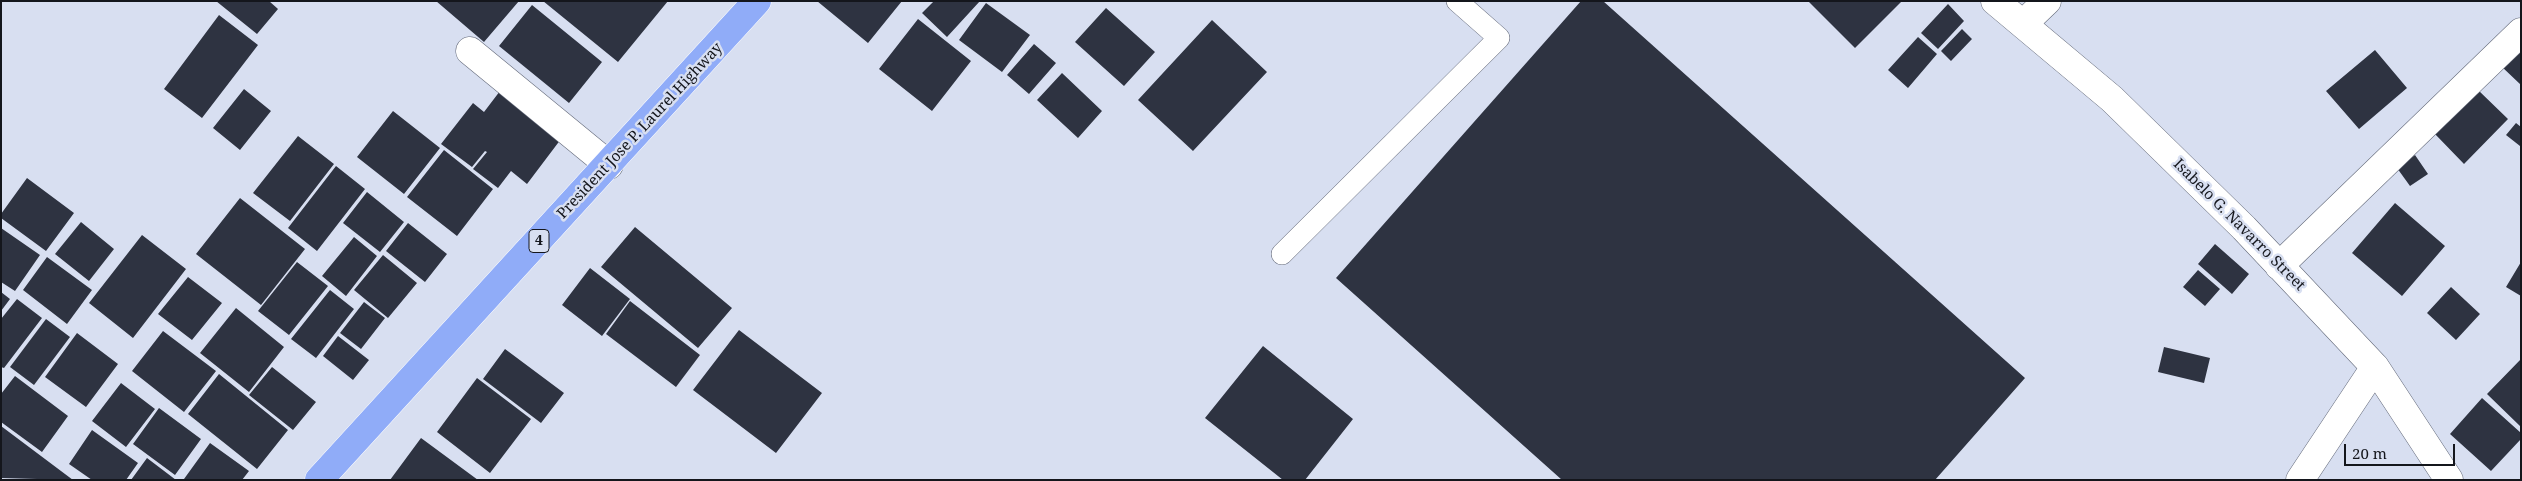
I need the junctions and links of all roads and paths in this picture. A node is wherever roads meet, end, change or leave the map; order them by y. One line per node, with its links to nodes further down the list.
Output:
1 (757, 1): 8 (highway, President Jose P. Laurel Highway / 4)
2 (1457, 1): 9 (lane)
3 (1995, 1): 5 (street, Isabelo G. Navarro Street)
4 (2046, 1): 5 (street)
5 (2023, 24): 10 (street, Isabelo G. Navarro Street)
6 (2521, 32): 10 (street)
7 (470, 51): 8 (street)
8 (609, 165): 12 (highway, President Jose P. Laurel Highway / 4)
9 (1282, 254)
10 (2279, 266): 11 (street, Isabelo G. Navarro Street)
11 (2375, 367): 13 (street); 14 (street, Isabelo G. Navarro Street)
12 (319, 480)
13 (2300, 480)
14 (2449, 480)

